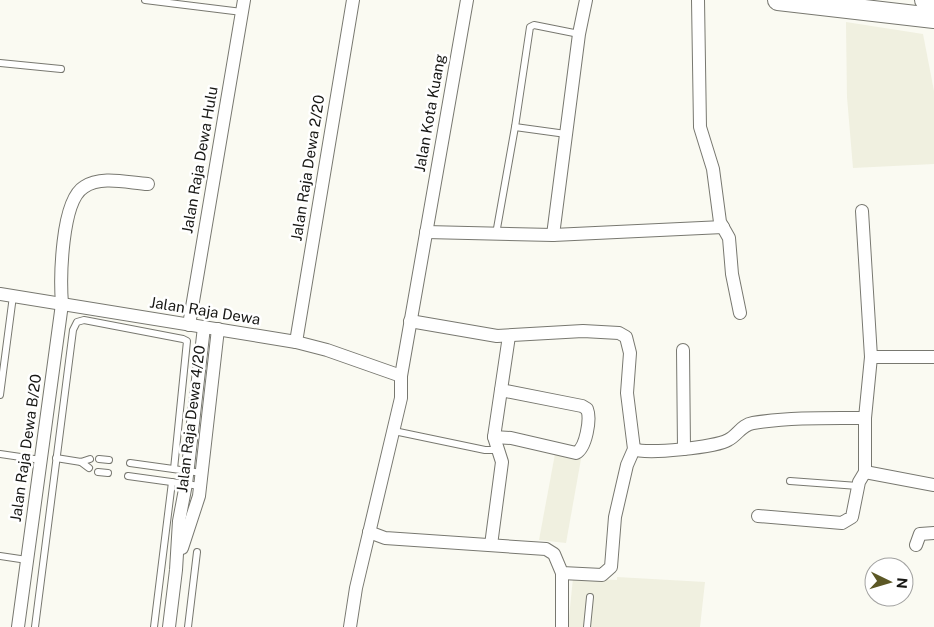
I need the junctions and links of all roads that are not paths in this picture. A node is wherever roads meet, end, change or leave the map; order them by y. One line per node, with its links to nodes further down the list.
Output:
1 (145, 0): 11 (lane)
2 (211, 0): 11 (lane)
3 (353, 0): 33 (street, Jalan Raja Dewa 2/20)
4 (466, 0): 21 (street, Jalan Kota Kuang)
5 (586, 0): 13 (street)
6 (698, 0): 20 (street)
7 (778, 0): 12 (main road)
8 (925, 0): 9 (main road)
9 (934, 1)
10 (243, 6): 11 (lane); 29 (street, Jalan Raja Dewa Hulu)
11 (210, 8)
12 (934, 18)
13 (579, 34): 16 (lane); 17 (street)
14 (0, 62): 15 (lane)
15 (61, 69)
16 (515, 127): 17 (lane); 22 (lane)
17 (566, 134): 23 (street)
18 (148, 184): 26 (street, Jalan Raja Dewa B/20)
19 (862, 211): 35 (street)
20 (723, 227): 23 (street); 27 (street)
21 (426, 232): 22 (street); 28 (street, Jalan Kota Kuang)
22 (496, 234): 23 (street)
23 (553, 235)
24 (0, 294): 25 (street, Jalan Raja Dewa)
25 (14, 296): 26 (street, Jalan Raja Dewa); 39 (lane)
26 (62, 304): 29 (street, Jalan Raja Dewa); 50 (street, Jalan Raja Dewa B/20)
27 (740, 313)
28 (410, 321): 32 (street); 37 (street, Jalan Kota Kuang)
29 (189, 325): 30 (street, Jalan Raja Dewa)
30 (204, 327): 31 (street, Jalan Raja Dewa); 60 (street, Jalan Raja Dewa 4/20)
31 (218, 329): 33 (street, Jalan Raja Dewa); 61 (street, Jalan Raja Dewa 4/20)
32 (509, 336): 38 (street); 43 (street)
33 (296, 342): 37 (street, Jalan Raja Dewa)
34 (683, 350): 44 (street)
35 (871, 357): 36 (street); 40 (street)
36 (934, 358)
37 (400, 376): 41 (street, Jalan Kota Kuang)
38 (501, 390): 42 (street); 42 (street)
39 (0, 395)
40 (865, 418): 44 (street); 57 (street)
41 (394, 432): 45 (lane); 67 (street, Jalan Kota Kuang)
42 (494, 437): 45 (street)
43 (634, 449): 44 (street); 75 (street)
44 (684, 449)
45 (498, 450): 69 (street)
46 (0, 454): 50 (lane)
47 (56, 458): 52 (lane); 55 (lane); 78 (lane)
48 (90, 459): 52 (lane)
49 (99, 459): 51 (lane)
50 (41, 460): 73 (street, Jalan Raja Dewa B/20)
51 (110, 460)
52 (81, 462): 54 (lane)
53 (130, 463): 55 (lane)
54 (89, 468)
55 (174, 469): 60 (lane)
56 (98, 472): 58 (lane)
57 (865, 472): 64 (street); 65 (street)
58 (108, 474)
59 (128, 476): 62 (lane)
60 (187, 477): 61 (lane); 61 (lane); 62 (lane); 74 (street, Jalan Raja Dewa 4/20)
61 (201, 479): 74 (street, Jalan Raja Dewa 4/20)
62 (172, 482): 79 (lane)
63 (790, 482): 65 (lane)
64 (934, 485)
65 (858, 486): 66 (street)
66 (758, 516)
67 (370, 532): 69 (street); 82 (street, Jalan Kota Kuang)
68 (934, 533): 70 (street)
69 (491, 545): 75 (street)
70 (916, 545)
71 (197, 552): 81 (lane)
72 (0, 556): 73 (lane)
73 (27, 560): 77 (street, Jalan Raja Dewa B/20)
74 (176, 570): 80 (street, Jalan Raja Dewa 4/20)
75 (562, 573): 83 (street)
76 (590, 597): 84 (lane)
77 (18, 627)
78 (35, 627)
79 (154, 627)
80 (169, 627)
81 (188, 627)
82 (350, 627)
83 (562, 627)
84 (587, 627)

